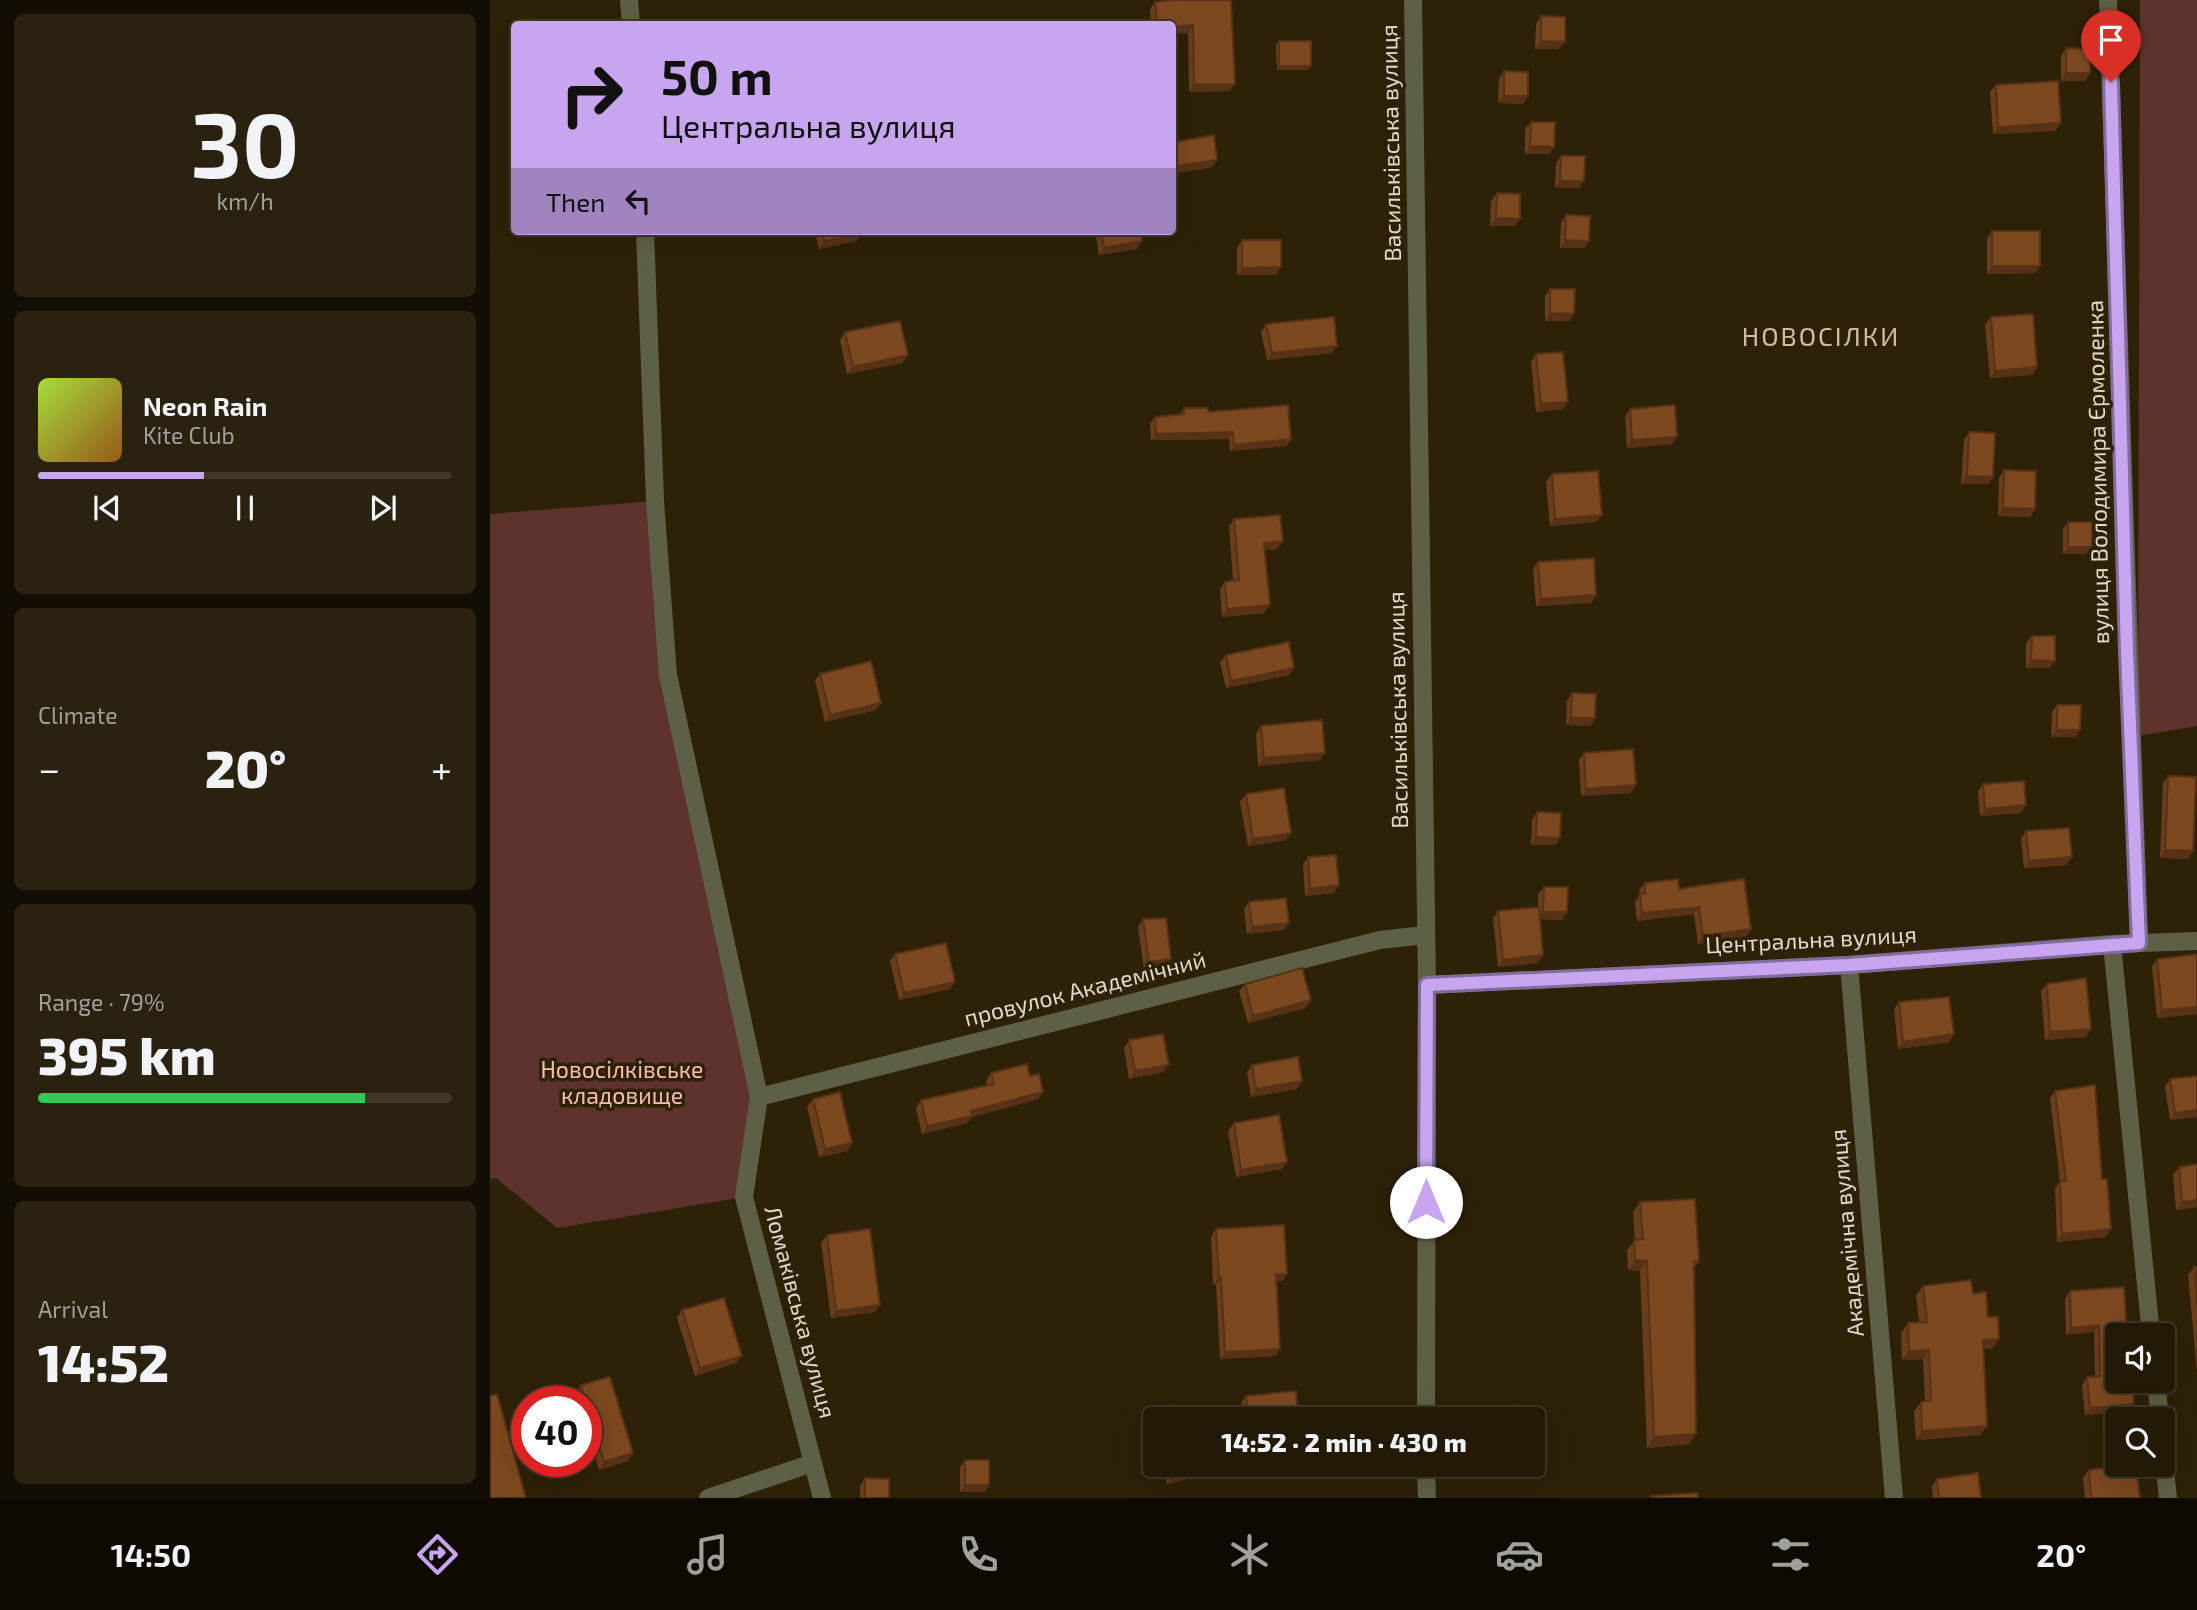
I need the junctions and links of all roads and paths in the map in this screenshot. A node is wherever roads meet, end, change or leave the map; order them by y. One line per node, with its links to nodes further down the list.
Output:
1 (629, 0): 4 (street)
2 (1413, 0): 6 (street, Васильківська вулиця)
3 (2108, 0): 8 (street, вулиця Володимира Єрмоленка)
4 (631, 21)
5 (645, 235): 12 (street)
6 (1425, 935): 11 (street, Васильківська вулиця); 12 (street, провулок Академічний)
7 (2197, 941): 8 (street, Центральна вулиця)
8 (2139, 943): 9 (street, Центральна вулиця)
9 (2112, 944): 10 (street, Центральна вулиця); 13 (street)
10 (1849, 965): 11 (street, Центральна вулиця); 21 (street, Академічна вулиця)
11 (1427, 985): 14 (street, Васильківська вулиця)
12 (759, 1097): 15 (street, Ломаківська вулиця)
13 (2150, 1323)
14 (1426, 1407)
15 (813, 1463): 18 (street); 19 (street, Ломаківська вулиця)
16 (1426, 1477): 20 (street)
17 (2166, 1477): 22 (street)
18 (708, 1498)
19 (822, 1498)
20 (1427, 1498)
21 (1894, 1498)
22 (2168, 1498)

